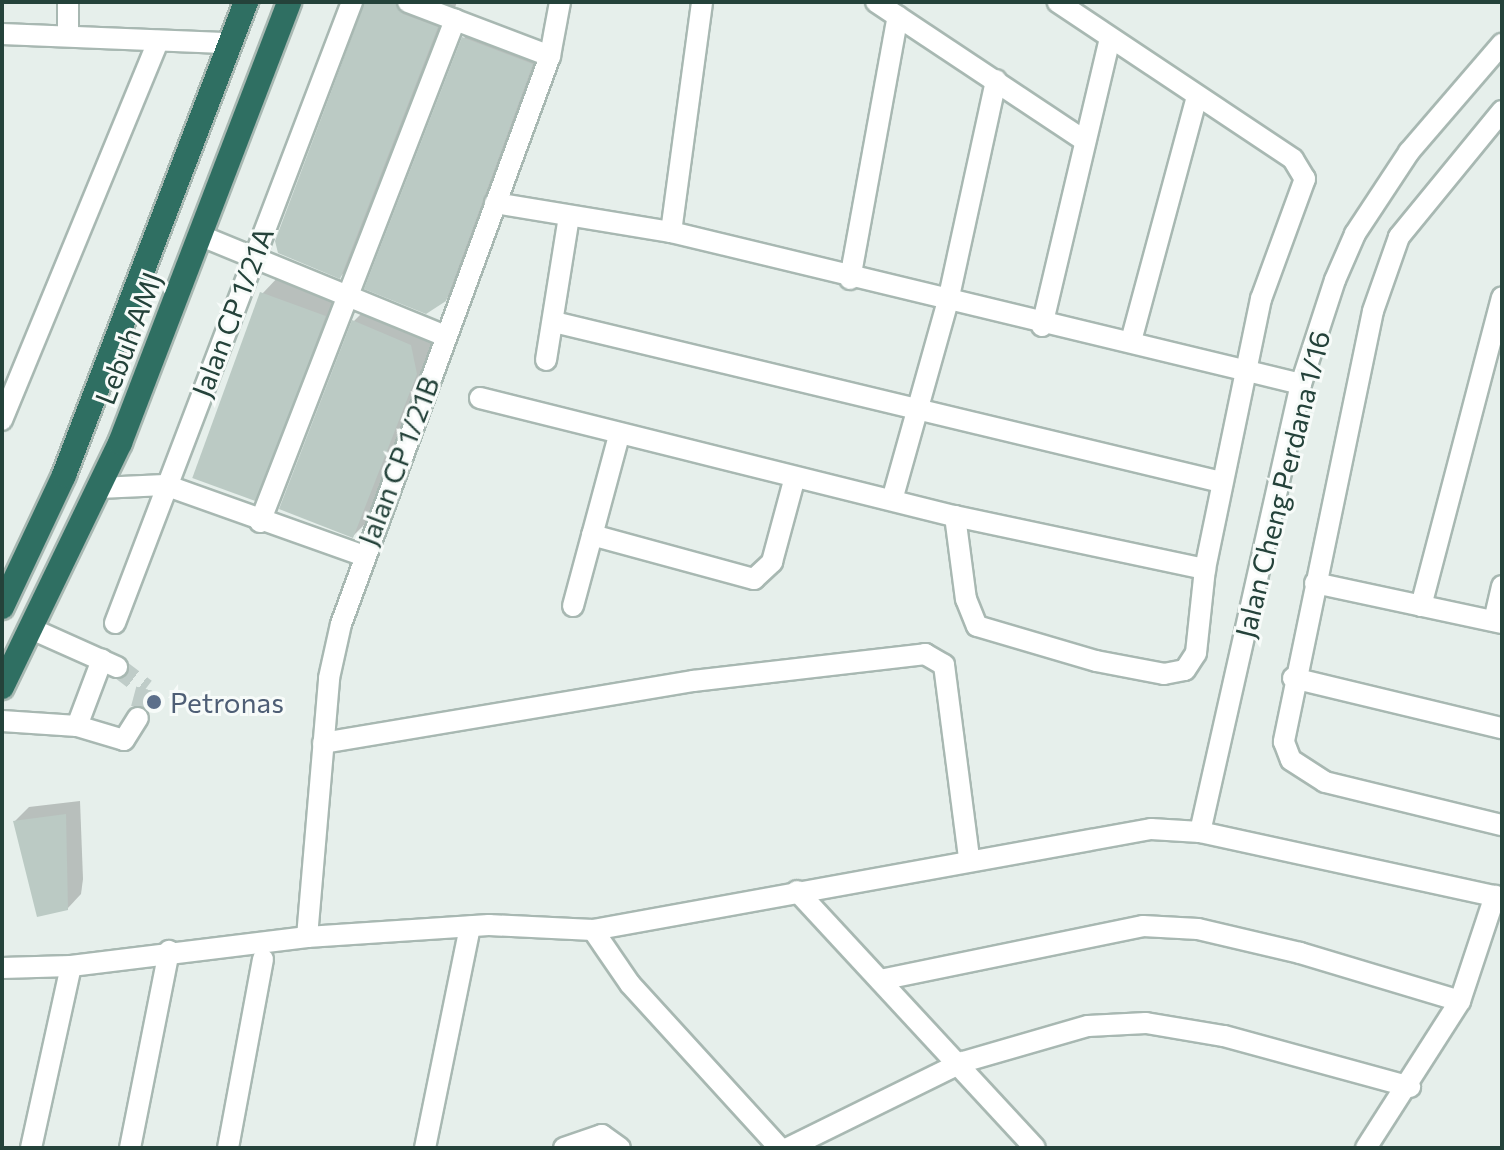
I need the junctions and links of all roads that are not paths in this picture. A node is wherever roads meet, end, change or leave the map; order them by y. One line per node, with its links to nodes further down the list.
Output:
1 (68, 2): 13 (street)
2 (246, 2): 16 (highway, Lebuh AMJ)
3 (289, 2): 26 (highway, Lebuh AMJ)
4 (352, 2): 27 (street, Jalan CP 1/21A)
5 (408, 2): 11 (street)
6 (560, 2): 18 (street, Jalan CP 1/21B)
7 (702, 2): 25 (street)
8 (876, 2): 10 (street)
9 (1058, 2): 14 (street)
10 (898, 16): 19 (street); 28 (street)
11 (455, 20): 18 (street); 29 (street)
12 (2, 34): 13 (street)
13 (68, 35): 15 (street)
14 (1110, 39): 20 (street); 22 (street)
15 (158, 41): 16 (street); 41 (street)
16 (230, 43): 57 (highway, Lebuh AMJ)
17 (1502, 44): 38 (street, Jalan Cheng Perdana 1/16)
18 (550, 56): 23 (street, Jalan CP 1/21B)
19 (996, 80): 22 (street); 31 (street)
20 (1197, 97): 35 (street); 37 (street)
21 (1502, 111): 53 (street)
22 (1082, 139): 33 (street)
23 (495, 203): 24 (street); 34 (street, Jalan CP 1/21B)
24 (569, 216): 25 (street); 32 (street)
25 (671, 232): 28 (street)
26 (199, 235): 27 (street); 46 (highway, Lebuh AMJ)
27 (252, 260): 29 (street); 45 (street, Jalan CP 1/21A)
28 (850, 279): 31 (street)
29 (345, 296): 34 (street); 49 (street)
30 (1502, 297): 56 (street)
31 (948, 301): 33 (street); 40 (street)
32 (554, 322): 36 (street); 40 (street)
33 (1042, 326): 35 (street)
34 (445, 336): 51 (street, Jalan CP 1/21B)
35 (1131, 341): 37 (street)
36 (546, 360)
37 (1245, 370): 38 (street); 44 (street)
38 (1301, 384): 69 (street, Jalan Cheng Perdana 1/16)
39 (480, 398): 42 (street)
40 (917, 408): 44 (street); 47 (street)
41 (2, 420)
42 (619, 435): 43 (street); 50 (street)
43 (795, 477): 47 (street); 50 (street)
44 (1221, 482): 52 (street)
45 (165, 485): 46 (street); 49 (street); 59 (street, Jalan CP 1/21A)
46 (99, 488): 60 (highway, Lebuh AMJ)
47 (892, 500): 48 (street)
48 (955, 516): 52 (street); 52 (street)
49 (260, 522): 51 (street)
50 (592, 535): 55 (street)
51 (362, 555): 67 (street, Jalan CP 1/21B)
52 (1205, 569)
53 (1315, 583): 56 (street); 61 (street)
54 (1502, 586): 58 (street)
55 (573, 606)
56 (1421, 606): 58 (street)
57 (2, 607)
58 (1498, 622)
59 (115, 623)
60 (34, 630): 62 (highway, Lebuh AMJ); 65 (street)
61 (1293, 678): 66 (street); 68 (street)
62 (2, 687)
63 (138, 718): 65 (street)
64 (2, 721): 65 (street)
65 (77, 726)
66 (1502, 728)
67 (323, 743): 70 (street); 75 (street, Jalan CP 1/21B)
68 (1502, 825)
69 (1200, 832): 70 (street); 72 (street)
70 (969, 858): 71 (street)
71 (797, 891): 74 (street); 80 (street)
72 (1498, 897): 81 (street)
73 (470, 927): 74 (street); 75 (street); 87 (street)
74 (593, 930): 90 (street)
75 (307, 937): 76 (street)
76 (169, 951): 78 (street); 85 (street)
77 (263, 959): 86 (street)
78 (71, 966): 79 (street); 84 (street)
79 (2, 968)
80 (885, 979): 81 (street); 82 (street)
81 (1460, 1001): 83 (street)
82 (963, 1062): 83 (street); 91 (street); 92 (street)
83 (1410, 1087): 93 (street)
84 (31, 1148)
85 (130, 1148)
86 (228, 1148)
87 (425, 1148)
88 (564, 1148): 89 (street)
89 (620, 1148)
90 (780, 1148)
91 (788, 1148)
92 (1035, 1148)
93 (1366, 1148)

